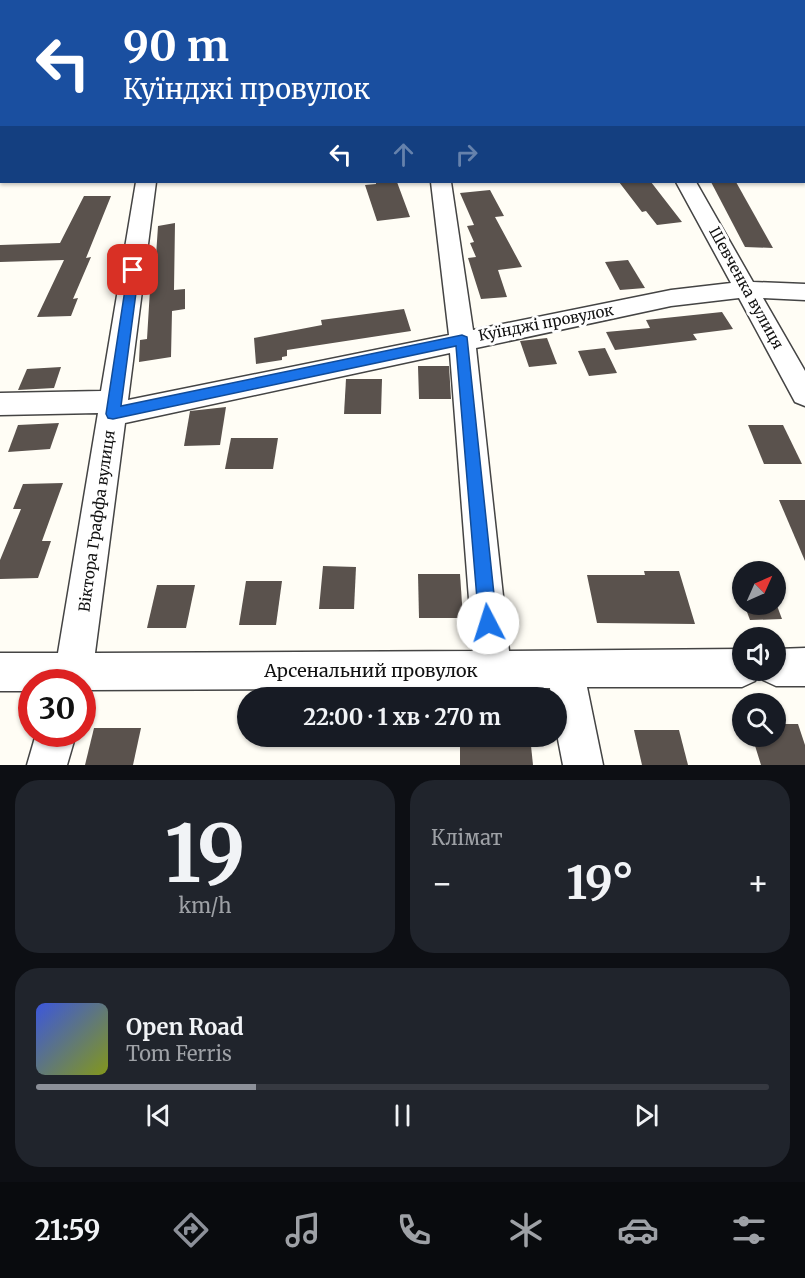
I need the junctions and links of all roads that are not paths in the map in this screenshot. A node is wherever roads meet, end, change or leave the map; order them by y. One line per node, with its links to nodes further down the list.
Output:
1 (146, 183): 9 (street, Віктора Граффа вулиця)
2 (441, 183): 6 (street)
3 (687, 183): 4 (street, Шевченка вулиця)
4 (747, 289): 5 (street, Куїнджі провулок); 6 (street, Куїнджі провулок); 7 (street, Шевченка вулиця)
5 (805, 292)
6 (462, 340): 9 (street, Куїнджі провулок); 15 (street)
7 (805, 395)
8 (0, 404): 9 (street, Куїнджі провулок)
9 (113, 408): 13 (street, Віктора Граффа вулиця)
10 (786, 667): 11 (street)
11 (805, 667)
12 (732, 668): 14 (street, Арсенальний провулок)
13 (74, 669)
14 (565, 669): 15 (street, Арсенальний провулок); 21 (street)
15 (493, 670): 18 (street, Арсенальний провулок)
16 (0, 672): 17 (street, Арсенальний провулок)
17 (18, 673)
18 (96, 677)
19 (52, 747): 20 (street)
20 (47, 765)
21 (583, 765)

